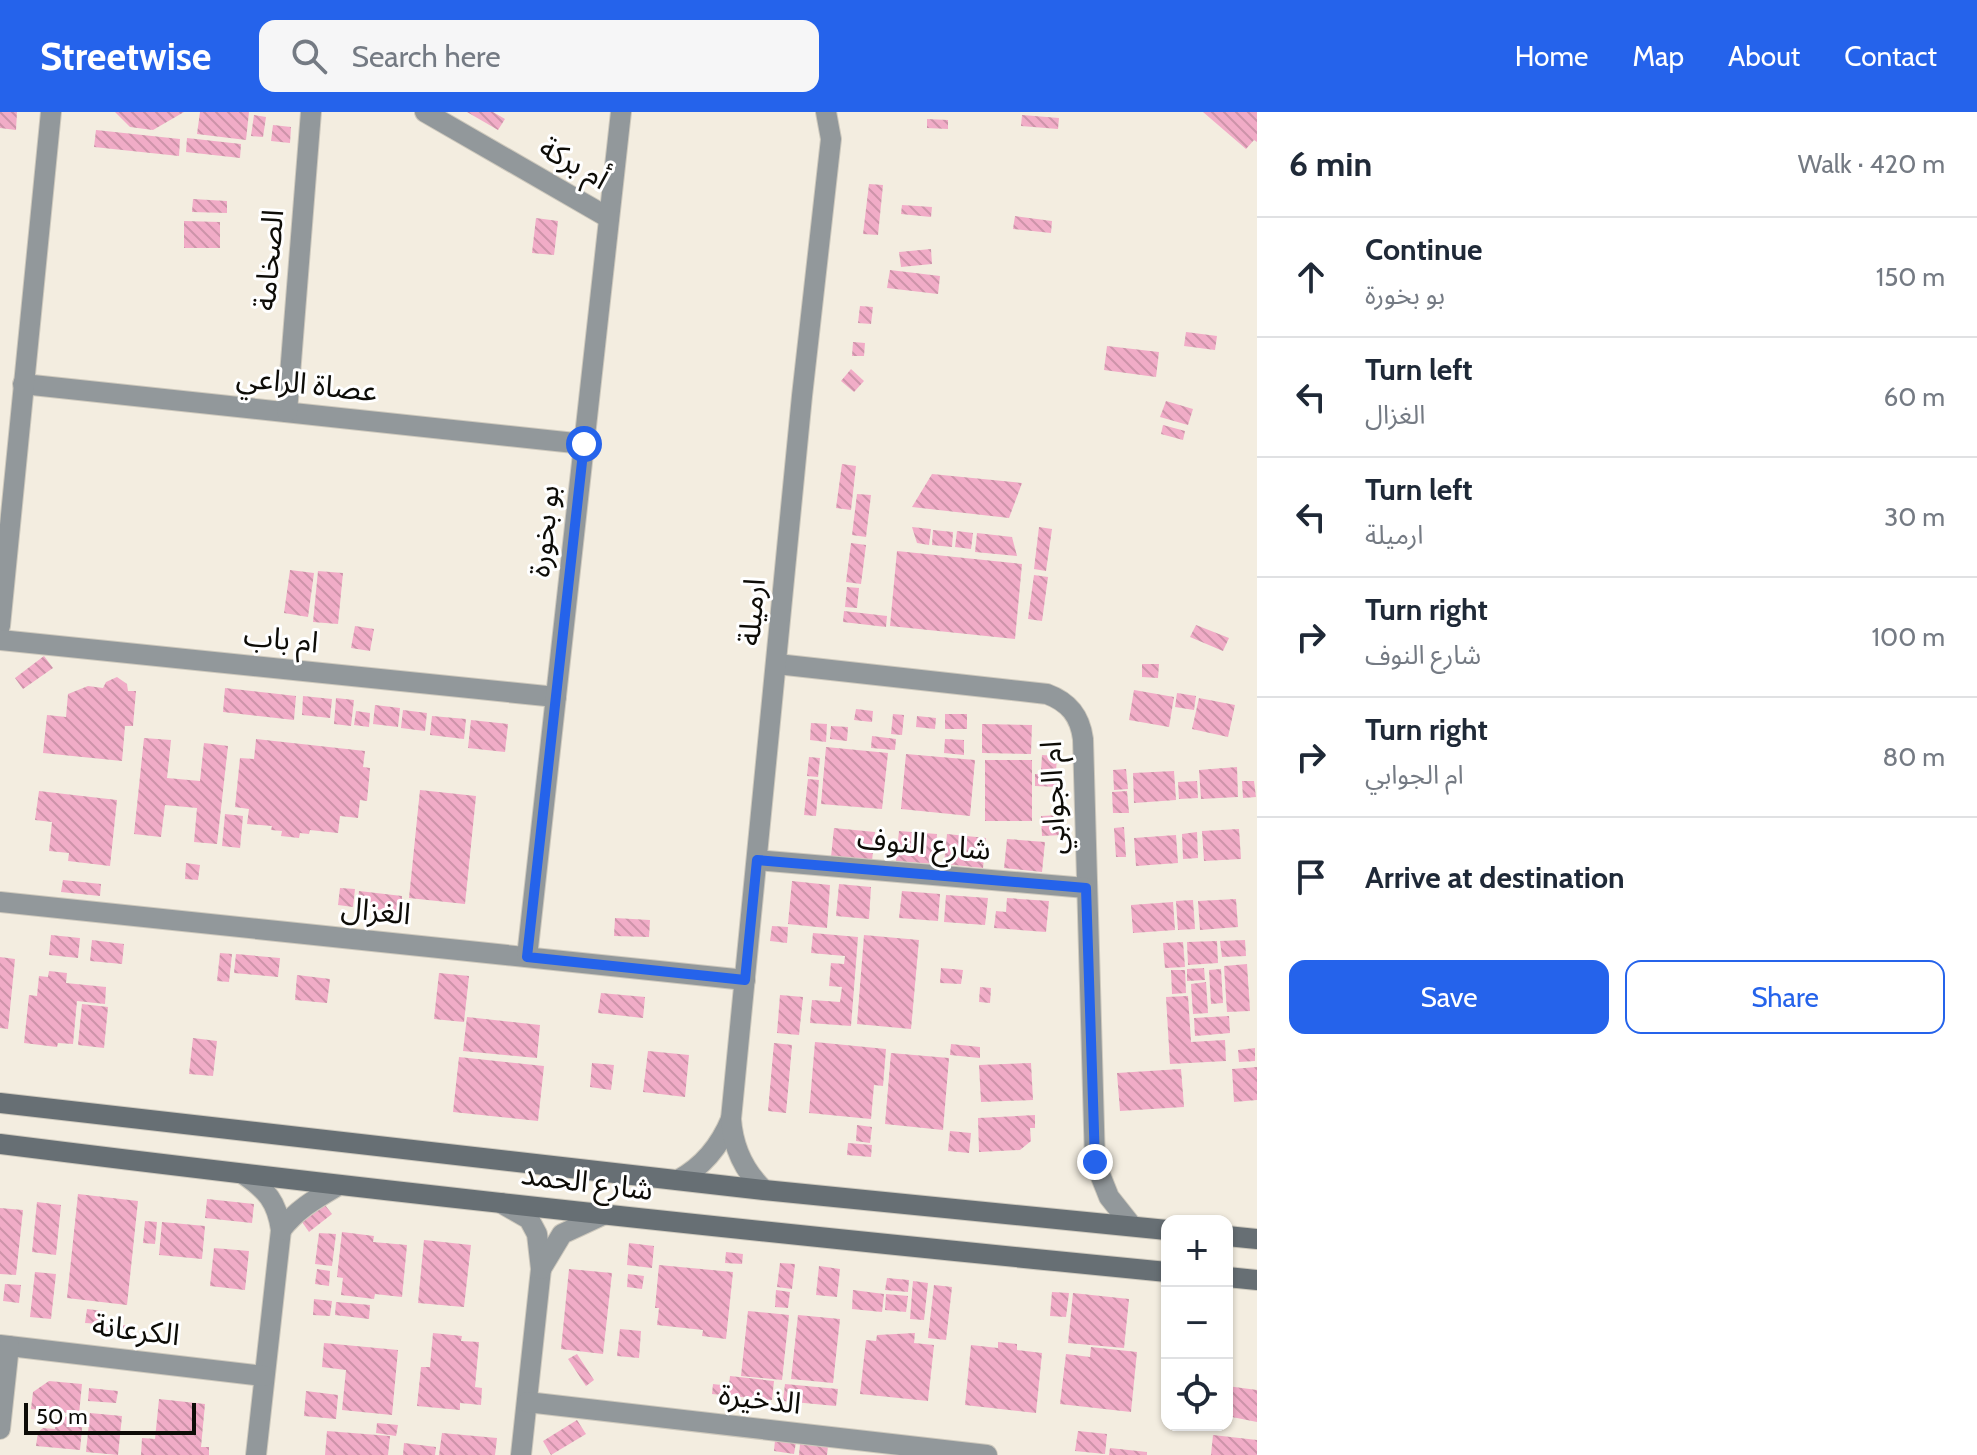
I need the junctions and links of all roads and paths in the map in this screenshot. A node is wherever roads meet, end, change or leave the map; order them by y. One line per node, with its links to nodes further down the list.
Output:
1 (51, 112): 7 (street)
2 (311, 112): 8 (street, الصخامة)
3 (425, 112): 6 (street, أم بركة)
4 (621, 112): 6 (street, بو بخورة)
5 (826, 112): 12 (street, ارميلة)
6 (609, 218): 9 (street, بو بخورة)
7 (23, 384): 8 (street, عصاة الراعي); 10 (street)
8 (287, 412): 9 (street, عصاة الراعي)
9 (584, 444): 13 (street, بو بخورة)
10 (0, 626)
11 (0, 640): 13 (street, ام باب)
12 (777, 664): 14 (street, ارميلة); 15 (street, ام الجوابي)
13 (556, 697): 17 (street, بو بخورة)
14 (757, 860): 15 (street, شارع النوف); 18 (street, ارميلة)
15 (1086, 888): 28 (street, ام الجوابي)
16 (0, 902): 17 (street, الغزال)
17 (527, 957): 18 (street, الغزال)
18 (745, 980): 20 (street, ارميلة)
19 (5, 1102): 23 (street, شارع الحمد)
20 (731, 1119): 23 (street, ارميلة); 25 (street, ارميلة)
21 (0, 1144): 22 (street, شارع الحمد)
22 (243, 1174): 24 (street, شارع الحمد); 30 (street)
23 (678, 1180): 25 (street, شارع الحمد)
24 (339, 1185): 26 (street, شارع الحمد); 30 (street)
25 (764, 1190): 28 (street, شارع الحمد)
26 (500, 1202): 27 (street, شارع الحمد); 33 (street)
27 (605, 1214): 33 (street); 34 (street, شارع الحمد)
28 (1132, 1226): 29 (street, شارع الحمد)
29 (1161, 1229)
30 (281, 1230): 38 (street)
31 (1233, 1237): 32 (street)
32 (1257, 1239)
33 (541, 1269): 39 (street)
34 (1161, 1271)
35 (1233, 1278): 36 (street)
36 (1257, 1280)
37 (5, 1345): 38 (street, الكرعانة); 40 (street)
38 (264, 1376): 42 (street)
39 (527, 1402): 41 (street, الذخيرة); 43 (street)
40 (0, 1429)
41 (879, 1449): 44 (street, الذخيرة)
42 (256, 1455)
43 (521, 1455)
44 (987, 1455)

